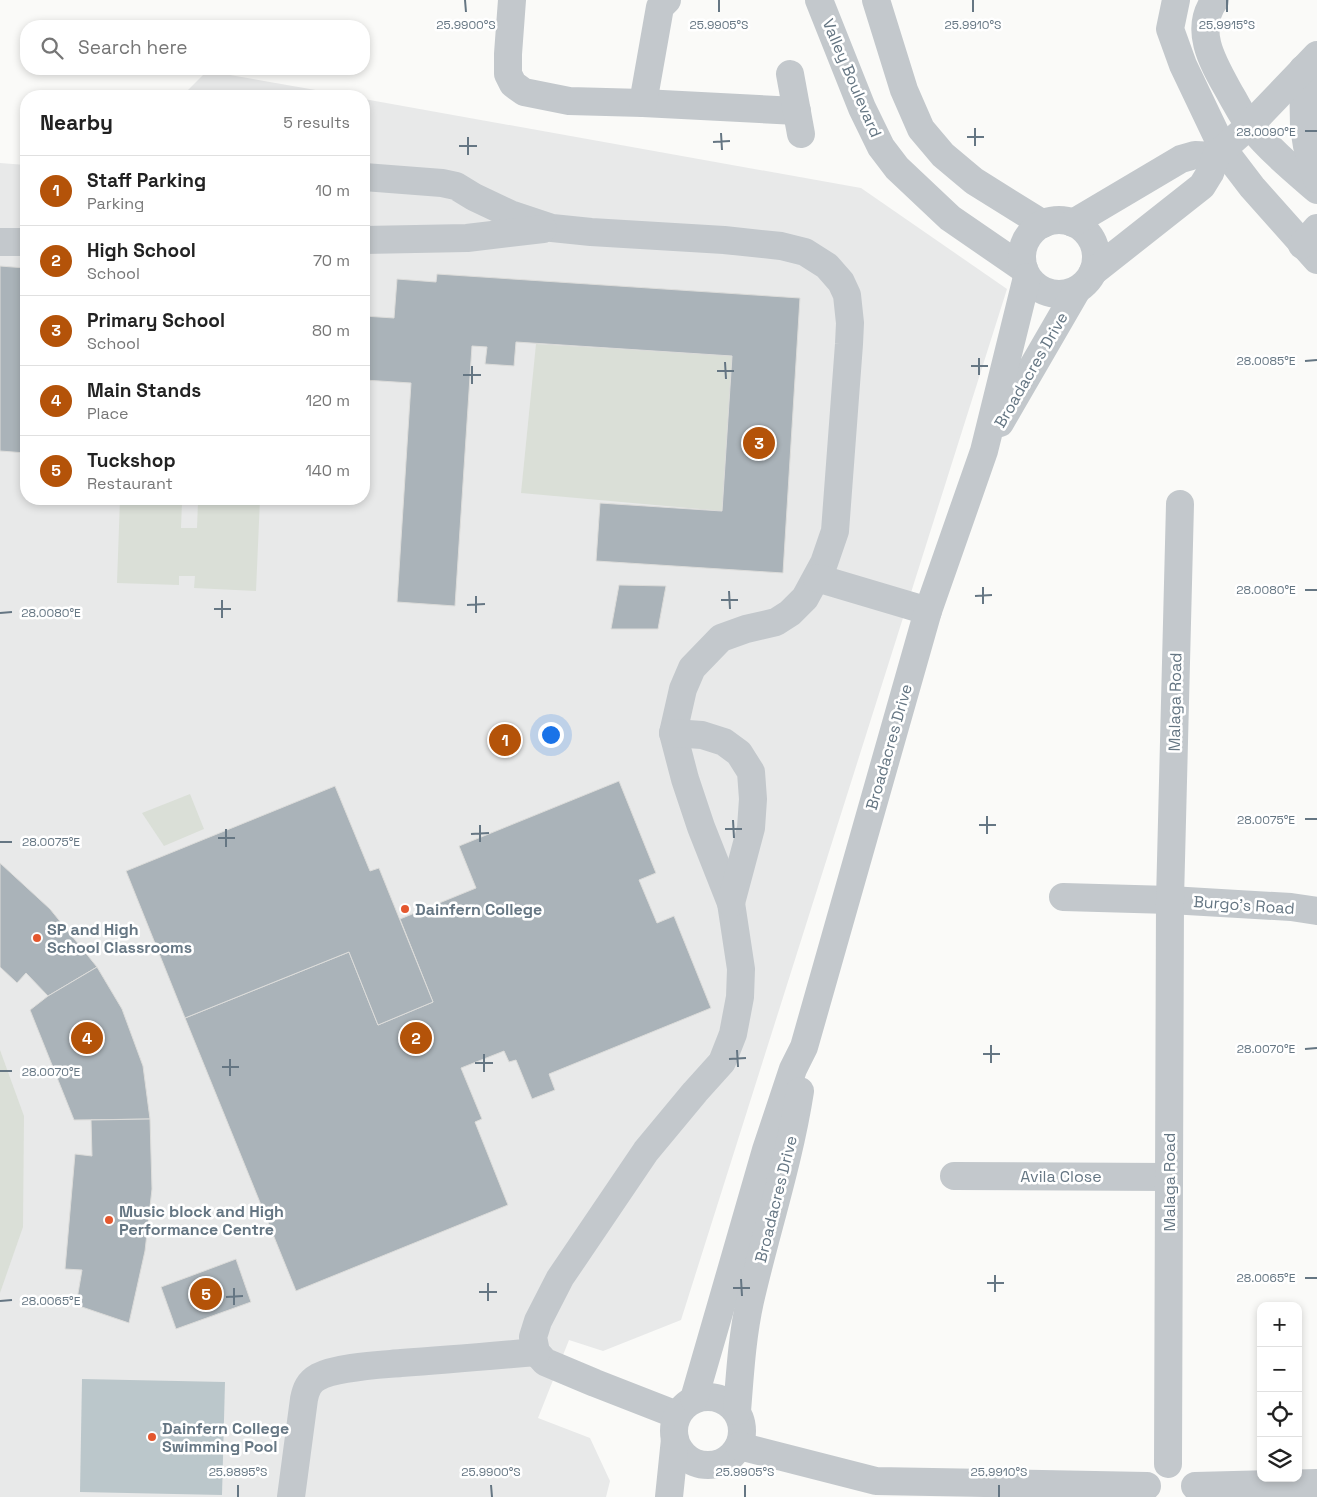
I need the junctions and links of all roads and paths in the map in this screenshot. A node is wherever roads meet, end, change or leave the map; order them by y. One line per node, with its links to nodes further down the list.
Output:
1 (512, 0): 11 (street)
2 (666, 0): 11 (street)
3 (819, 0): 18 (street, Valley Boulevard)
4 (876, 0): 14 (street)
5 (1155, 0): 8 (street)
6 (1176, 0): 8 (street)
7 (1214, 0): 12 (street)
8 (1170, 30): 13 (street)
9 (1310, 62): 12 (street, Broadacres Drive); 16 (street)
10 (790, 74): 11 (street)
11 (643, 103)
12 (1249, 126): 13 (street, Broadacres Drive); 17 (street)
13 (1219, 152): 19 (street); 25 (street); 27 (street, Broadacres Drive)
14 (955, 165): 18 (street); 20 (street)
15 (370, 177): 21 (street)
16 (1317, 179)
17 (1317, 190)
18 (930, 199): 26 (street, Valley Boulevard)
19 (1073, 223): 20 (street); 27 (street, Broadacres Drive)
20 (1043, 224): 26 (street, Broadacres Drive)
21 (552, 228): 22 (street); 30 (street)
22 (370, 240)
23 (0, 242): 24 (street)
24 (20, 242)
25 (1312, 245)
26 (1026, 273): 27 (street, Broadacres Drive); 28 (street, Broadacres Drive)
27 (1085, 281): 28 (street, Broadacres Drive)
28 (984, 450): 31 (street, Broadacres Drive)
29 (1180, 504): 34 (street, Malaga Road)
30 (816, 578): 31 (street); 32 (street)
31 (928, 611): 37 (street, Broadacres Drive)
32 (672, 733): 35 (street); 35 (street)
33 (1063, 897): 34 (street)
34 (1170, 900): 36 (street, Burgo's Road); 39 (street, Malaga Road)
35 (731, 903): 40 (street)
36 (1317, 911)
37 (804, 1047): 41 (street, Broadacres Drive); 42 (street, Broadacres Drive)
38 (954, 1176): 39 (street, Avila Close)
39 (1169, 1177): 44 (street, Malaga Road)
40 (536, 1352): 42 (street); 49 (street)
41 (737, 1411): 42 (street); 43 (street, Broadacres Drive)
42 (682, 1418): 45 (street); 50 (street, Broadacres Drive)
43 (739, 1446): 45 (street, Broadacres Drive); 47 (street)
44 (1168, 1464): 47 (street); 48 (street)
45 (711, 1465): 50 (street, Broadacres Drive)
46 (1317, 1483): 48 (street)
47 (1147, 1492)
48 (1194, 1492)
49 (291, 1497)
50 (669, 1497)

